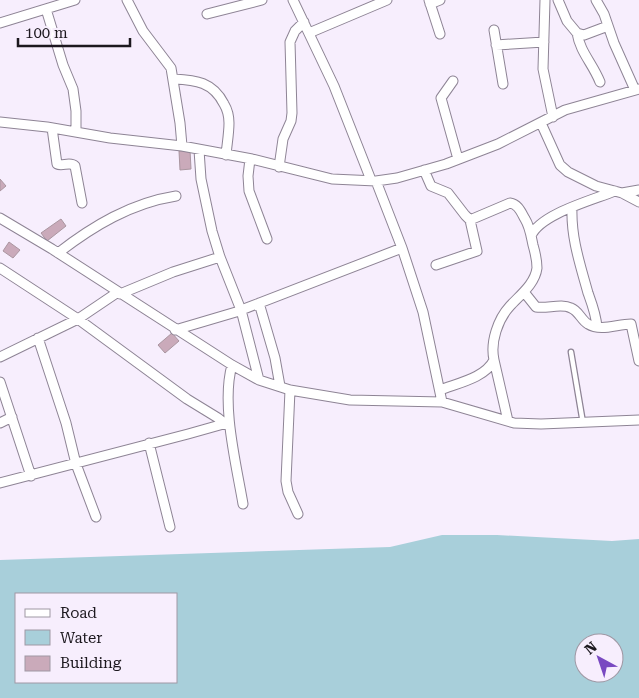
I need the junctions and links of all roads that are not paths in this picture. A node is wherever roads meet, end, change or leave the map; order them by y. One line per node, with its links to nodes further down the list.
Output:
1 (74, 0): 11 (street)
2 (128, 0): 22 (street)
3 (262, 0): 12 (street)
4 (293, 0): 13 (street)
5 (387, 0): 17 (street)
6 (440, 0): 10 (street)
7 (545, 0): 20 (street)
8 (558, 0): 18 (street)
9 (596, 0): 15 (street)
10 (429, 2): 19 (street)
11 (46, 6): 14 (street); 31 (street)
12 (207, 14)
13 (304, 22): 17 (street); 37 (street)
14 (0, 23)
15 (608, 26): 18 (street); 26 (street)
16 (494, 30): 21 (street)
17 (309, 33): 39 (street)
18 (576, 33): 24 (street)
19 (440, 34)
20 (544, 42): 21 (street); 27 (street)
21 (496, 45): 25 (street)
22 (174, 79): 32 (street); 34 (street)
23 (453, 81): 36 (street)
24 (600, 82)
25 (502, 84)
26 (637, 89): 27 (street)
27 (553, 116): 29 (street)
28 (0, 122): 30 (street)
29 (541, 123): 36 (street); 41 (street)
30 (52, 128): 31 (street); 44 (street)
31 (76, 132): 32 (street)
32 (182, 146): 33 (street)
33 (199, 150): 34 (street); 52 (street)
34 (226, 155): 35 (street)
35 (250, 159): 37 (street); 49 (street)
36 (458, 159): 38 (street)
37 (279, 167): 39 (street)
38 (424, 170): 39 (street); 47 (street)
39 (373, 181): 50 (street)
40 (639, 190): 41 (street)
41 (618, 192): 43 (street); 45 (street)
42 (176, 196): 51 (street)
43 (639, 202)
44 (82, 203)
45 (572, 208): 48 (street); 60 (street)
46 (0, 218): 51 (street)
47 (470, 220): 48 (street); 53 (street)
48 (531, 236): 55 (street)
49 (267, 239)
50 (402, 248): 57 (street); 74 (street)
51 (58, 253): 56 (street)
52 (220, 257): 56 (street); 58 (street)
53 (436, 266)
54 (0, 268): 59 (street)
55 (524, 292): 60 (street); 66 (street)
56 (119, 293): 59 (street); 61 (street)
57 (259, 303): 58 (street); 72 (street)
58 (241, 310): 61 (street); 70 (street)
59 (78, 319): 62 (street); 79 (street)
60 (597, 327): 63 (street)
61 (176, 330): 68 (street)
62 (38, 338): 65 (street); 83 (street)
63 (637, 339): 67 (street)
64 (571, 352): 80 (lane)
65 (0, 356)
66 (494, 360): 74 (street); 78 (street)
67 (639, 361): 69 (street)
68 (232, 365): 70 (street); 79 (street)
69 (639, 367)
70 (259, 380): 72 (street)
71 (0, 382): 76 (street)
72 (280, 386): 73 (street)
73 (290, 390): 75 (street); 87 (street)
74 (440, 390): 75 (street)
75 (442, 402): 78 (street)
76 (12, 417): 81 (street); 84 (street)
77 (639, 420): 80 (street)
78 (508, 421): 80 (street)
79 (227, 422): 82 (street); 86 (street)
80 (583, 422)
81 (0, 423)
82 (149, 443): 83 (street); 89 (street)
83 (76, 464): 84 (street); 88 (street)
84 (31, 476): 85 (street)
85 (0, 483)
86 (243, 504)
87 (298, 514)
88 (96, 517)
89 (170, 527)

